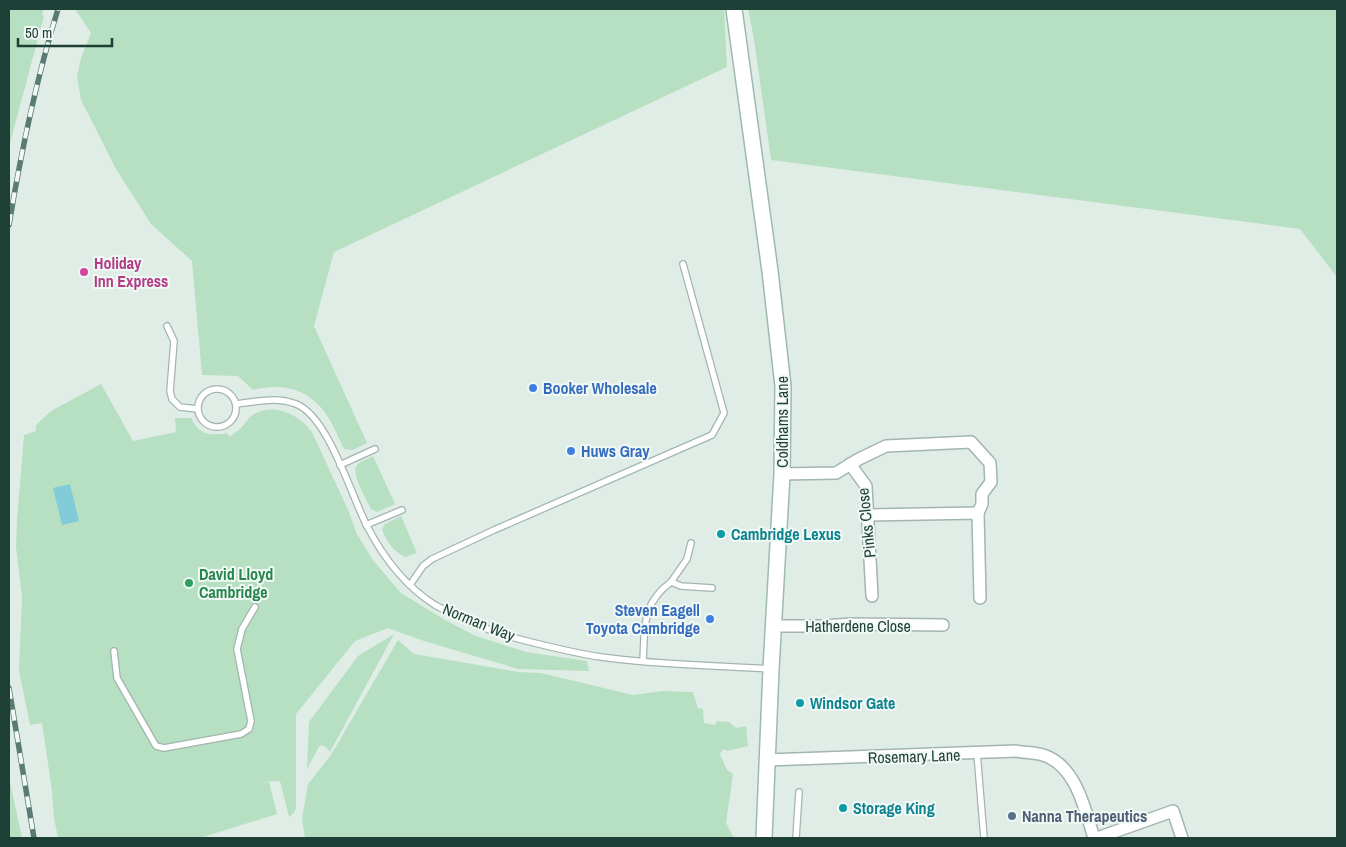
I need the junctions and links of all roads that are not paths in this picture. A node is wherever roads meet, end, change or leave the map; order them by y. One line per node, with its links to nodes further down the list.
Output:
1 (734, 9): 9 (street, Coldhams Lane)
2 (683, 264): 16 (lane)
3 (168, 326): 5 (lane)
4 (236, 404): 5 (lane); 5 (lane); 7 (lane, Norman Way)
5 (197, 410)
6 (375, 448): 7 (lane)
7 (340, 464): 13 (lane, Norman Way)
8 (850, 464): 9 (street, Pinks Close); 11 (street); 12 (street, Pinks Close)
9 (782, 474): 21 (street, Coldhams Lane)
10 (402, 510): 13 (lane)
11 (978, 513): 12 (street); 19 (street)
12 (868, 515): 18 (street, Pinks Close)
13 (366, 525): 16 (lane, Norman Way)
14 (691, 543): 15 (lane)
15 (671, 582): 17 (lane); 24 (lane)
16 (410, 585): 24 (lane, Norman Way)
17 (712, 588)
18 (872, 596)
19 (980, 598)
20 (255, 607): 23 (lane)
21 (773, 626): 22 (street, Hatherdene Close); 25 (street, Coldhams Lane)
22 (944, 626)
23 (114, 651)
24 (644, 661): 25 (lane, Norman Way)
25 (771, 669): 27 (street, Coldhams Lane)
26 (977, 753): 27 (street, Rosemary Lane); 31 (lane); 32 (street, Rosemary Lane)
27 (767, 760): 29 (street, Coldhams Lane)
28 (799, 792): 30 (lane)
29 (764, 838)
30 (796, 838)
31 (984, 838)
32 (1096, 838): 33 (street)
33 (1182, 838)

